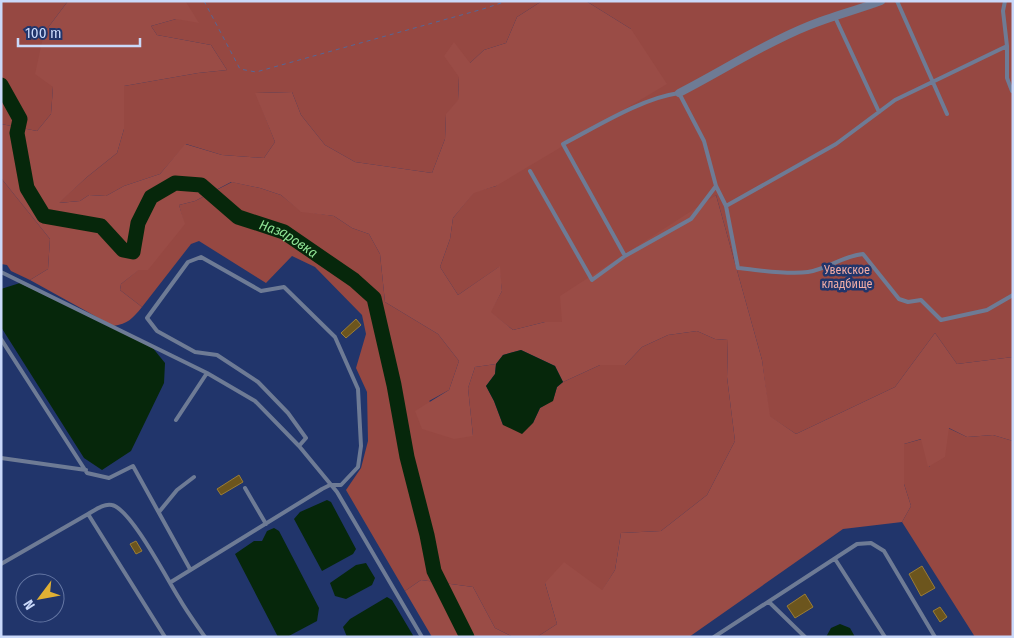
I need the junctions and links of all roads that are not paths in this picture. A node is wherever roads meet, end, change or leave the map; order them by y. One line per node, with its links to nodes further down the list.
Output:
1 (881, 1): 4 (street)
2 (897, 1): 6 (lane)
3 (1005, 1): 5 (lane)
4 (835, 17): 8 (street); 9 (lane)
5 (1007, 46): 6 (lane); 7 (lane)
6 (933, 82): 9 (lane); 10 (lane)
7 (1012, 91)
8 (679, 93): 12 (lane); 14 (lane)
9 (879, 112): 13 (lane)
10 (947, 114)
11 (530, 171): 14 (lane)
12 (716, 186): 13 (lane); 14 (lane)
13 (726, 206): 16 (lane)
14 (626, 256)
15 (1, 272): 18 (lane)
16 (1013, 295)
17 (1, 339): 22 (lane)
18 (207, 372): 19 (lane); 20 (lane)
19 (176, 420)
20 (300, 446): 24 (lane); 24 (lane)
21 (1, 458): 22 (lane)
22 (86, 470): 26 (lane)
23 (194, 477): 26 (lane)
24 (330, 485): 28 (lane); 36 (lane)
25 (245, 488): 28 (lane)
26 (159, 512): 31 (lane)
27 (88, 514): 30 (lane); 32 (lane); 34 (lane)
28 (266, 524): 31 (lane)
29 (835, 559): 33 (lane); 39 (lane); 40 (lane)
30 (1, 564)
31 (190, 569): 32 (lane)
32 (171, 582): 35 (lane)
33 (769, 602): 37 (lane); 38 (lane)
34 (165, 637)
35 (205, 637)
36 (422, 637)
37 (714, 637)
38 (805, 637)
39 (885, 637)
40 (935, 637)

